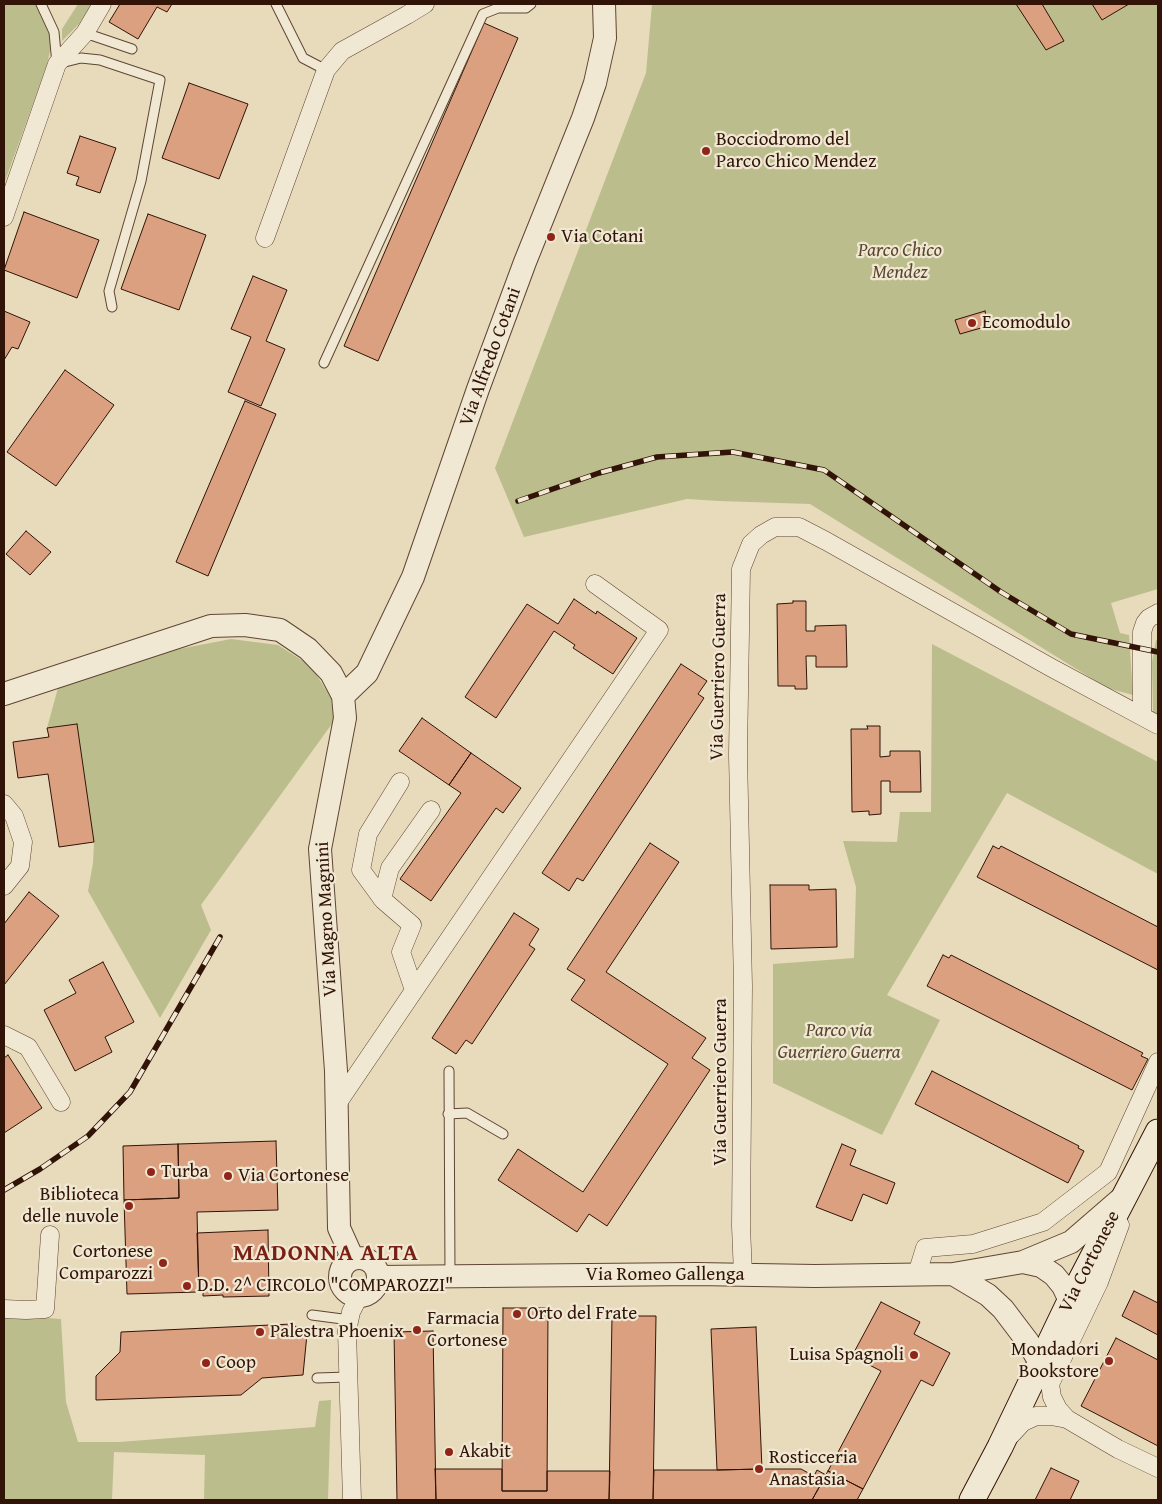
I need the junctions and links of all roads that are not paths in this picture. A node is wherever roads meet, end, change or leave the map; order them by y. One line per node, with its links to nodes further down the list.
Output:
1 (41, 4): 9 (lane)
2 (102, 4): 7 (street)
3 (276, 4): 10 (lane)
4 (425, 4): 10 (street)
5 (531, 4): 14 (lane)
6 (604, 4): 18 (street, Via Alfredo Cotani)
7 (85, 33): 8 (lane); 9 (street)
8 (132, 49)
9 (57, 64): 11 (street); 13 (lane)
10 (326, 70): 12 (street)
11 (4, 217)
12 (265, 238)
13 (112, 306)
14 (324, 363)
15 (595, 584): 26 (street)
16 (1158, 613): 19 (street)
17 (4, 694): 18 (street, Via Magno Magnini)
18 (343, 696): 31 (street, Via Magno Magnini)
19 (1142, 716): 20 (street, Via Guerriero Guerra); 41 (street, Via Guerriero Guerra)
20 (1158, 725)
21 (400, 782): 25 (street, Via Magno Magnini)
22 (4, 804): 24 (street)
23 (431, 810): 25 (street)
24 (4, 886)
25 (382, 899): 26 (street, Via Magno Magnini)
26 (414, 990): 31 (street)
27 (4, 1035): 30 (street)
28 (1158, 1062): 39 (street)
29 (449, 1071): 32 (lane)
30 (61, 1102)
31 (337, 1104): 37 (street, Via Magno Magnini)
32 (448, 1114): 34 (lane); 42 (lane)
33 (1158, 1132): 35 (main road, Via Cortonese)
34 (503, 1134)
35 (1123, 1197): 38 (street, Via Romeo Gallenga); 45 (main road, Via Cortonese); 50 (street)
36 (50, 1235): 46 (street)
37 (353, 1259): 43 (street); 44 (street)
38 (1023, 1262): 40 (street, Via Romeo Gallenga); 45 (street, Via Romeo Gallenga)
39 (917, 1274): 40 (street, Via Romeo Gallenga); 41 (street, Via Romeo Gallenga)
40 (953, 1274): 47 (street)
41 (743, 1275): 42 (street, Via Romeo Gallenga)
42 (450, 1276): 43 (street, Via Romeo Gallenga)
43 (378, 1277): 44 (street)
44 (359, 1296): 49 (street)
45 (1070, 1301): 50 (main road, Via Cortonese)
46 (4, 1309)
47 (1003, 1309): 50 (street); 53 (street)
48 (312, 1315): 49 (lane)
49 (350, 1320): 51 (street)
50 (1045, 1373): 53 (main road, Via Cortonese); 54 (street)
51 (348, 1377): 52 (lane); 57 (street)
52 (317, 1378)
53 (1026, 1394): 55 (main road, Via Cortonese)
54 (1067, 1419): 55 (street); 56 (street)
55 (1000, 1447): 58 (main road, Via Cortonese)
56 (1158, 1468)
57 (352, 1500)
58 (972, 1500)

